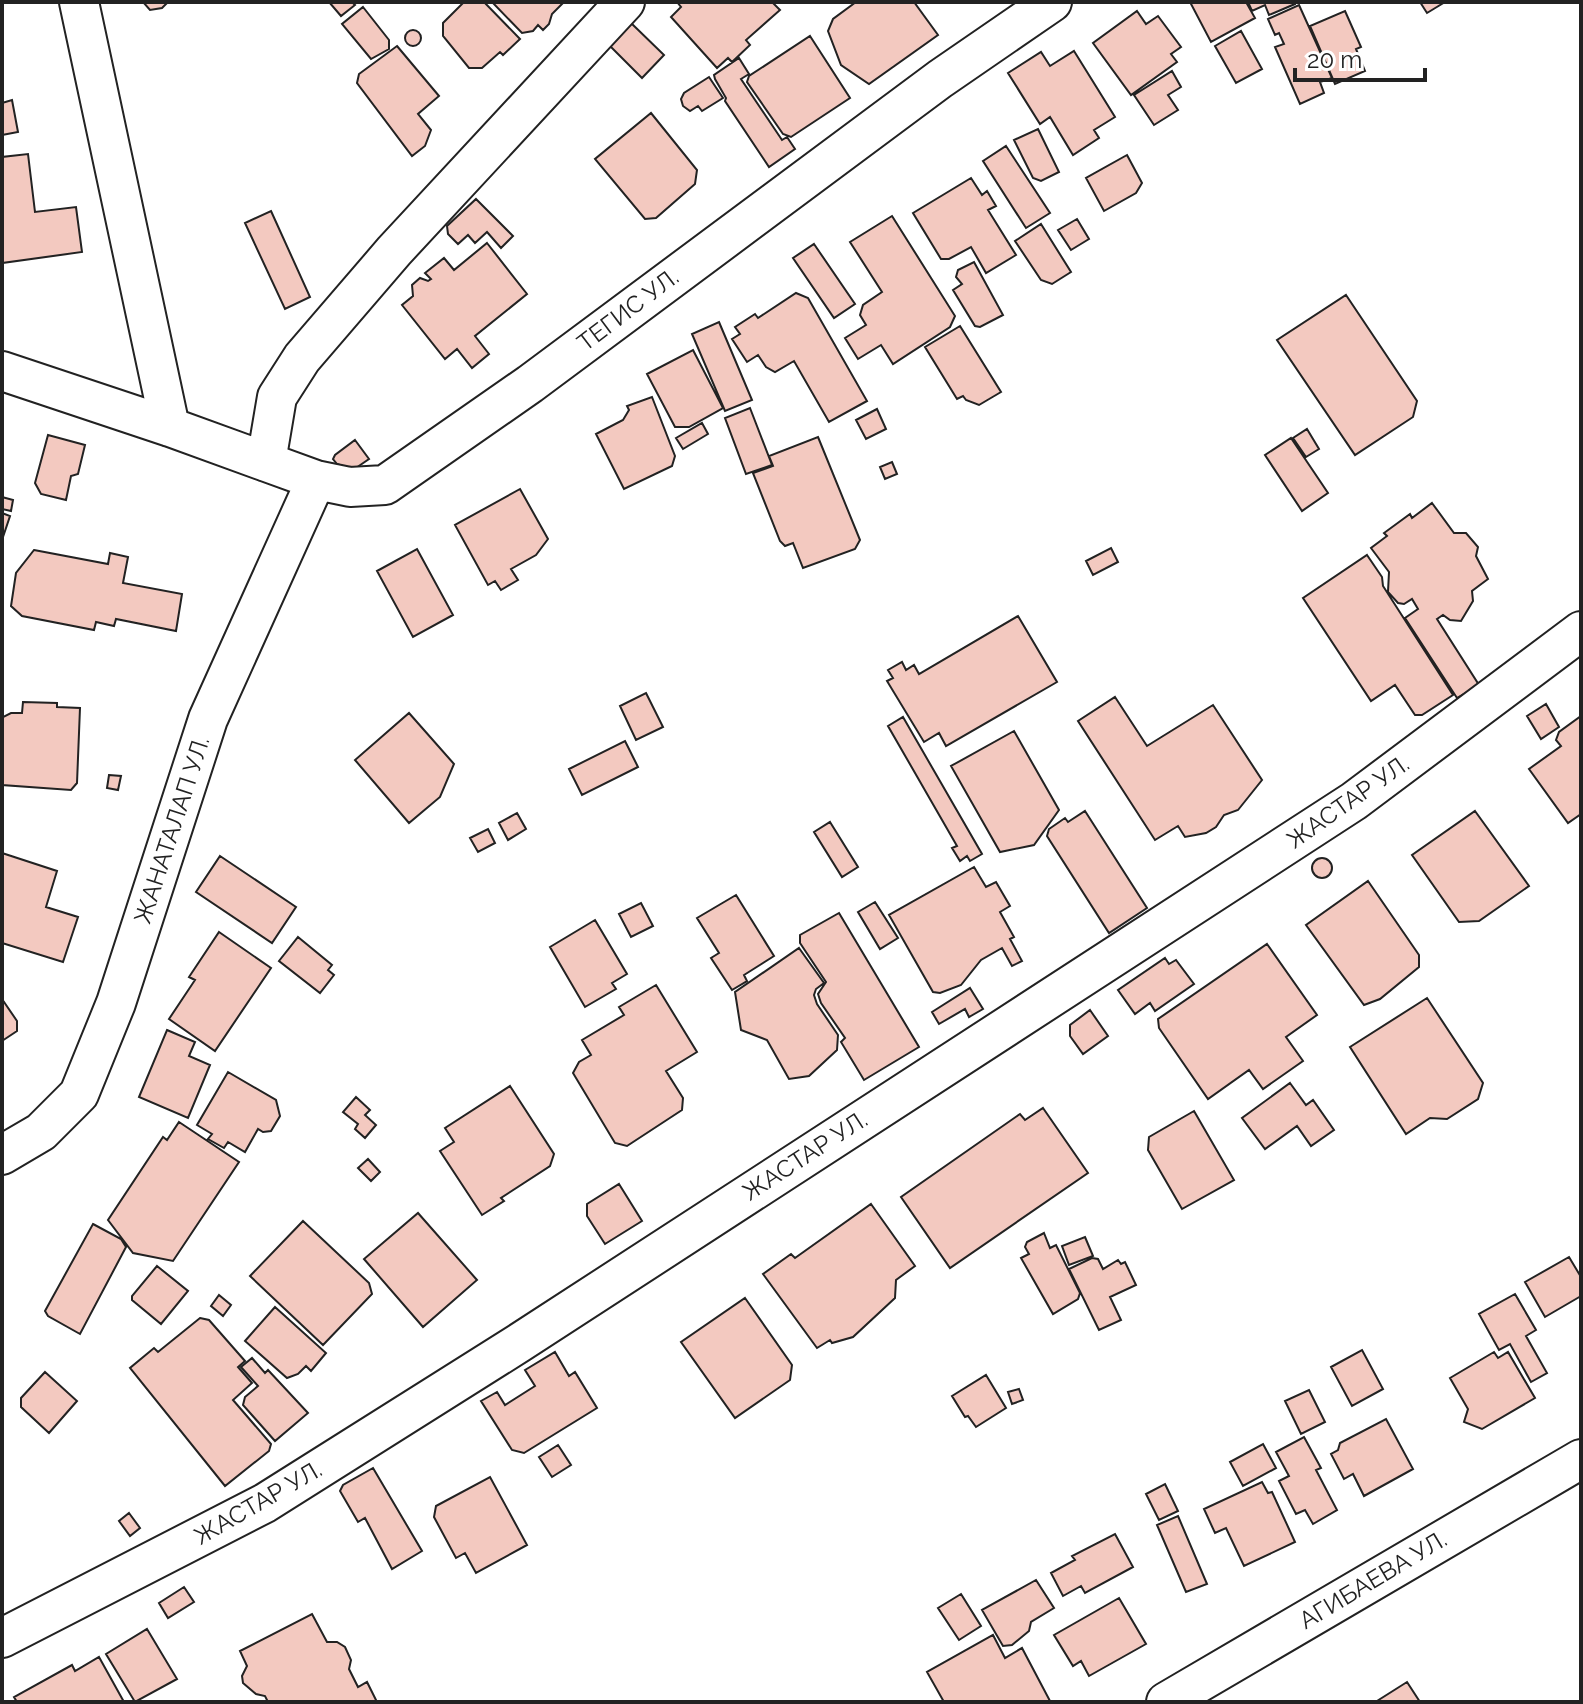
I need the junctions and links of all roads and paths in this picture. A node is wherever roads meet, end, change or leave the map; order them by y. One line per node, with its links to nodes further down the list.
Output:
1 (79, 2): 5 (street)
2 (625, 2): 6 (street)
3 (1052, 2): 7 (street, ТЕГИС УЛ.)
4 (2, 371): 5 (street, ТЕГИС УЛ.)
5 (170, 427): 6 (street, ТЕГИС УЛ.)
6 (266, 462): 7 (street, ТЕГИС УЛ.)
7 (316, 480): 9 (street, ЖАНАТАЛАП УЛ.)
8 (1581, 631): 11 (street, ЖАСТАР УЛ.)
9 (2, 1155)
10 (1581, 1459): 12 (street, АГИБАЕВА УЛ.)
11 (2, 1638)
12 (1166, 1702)

